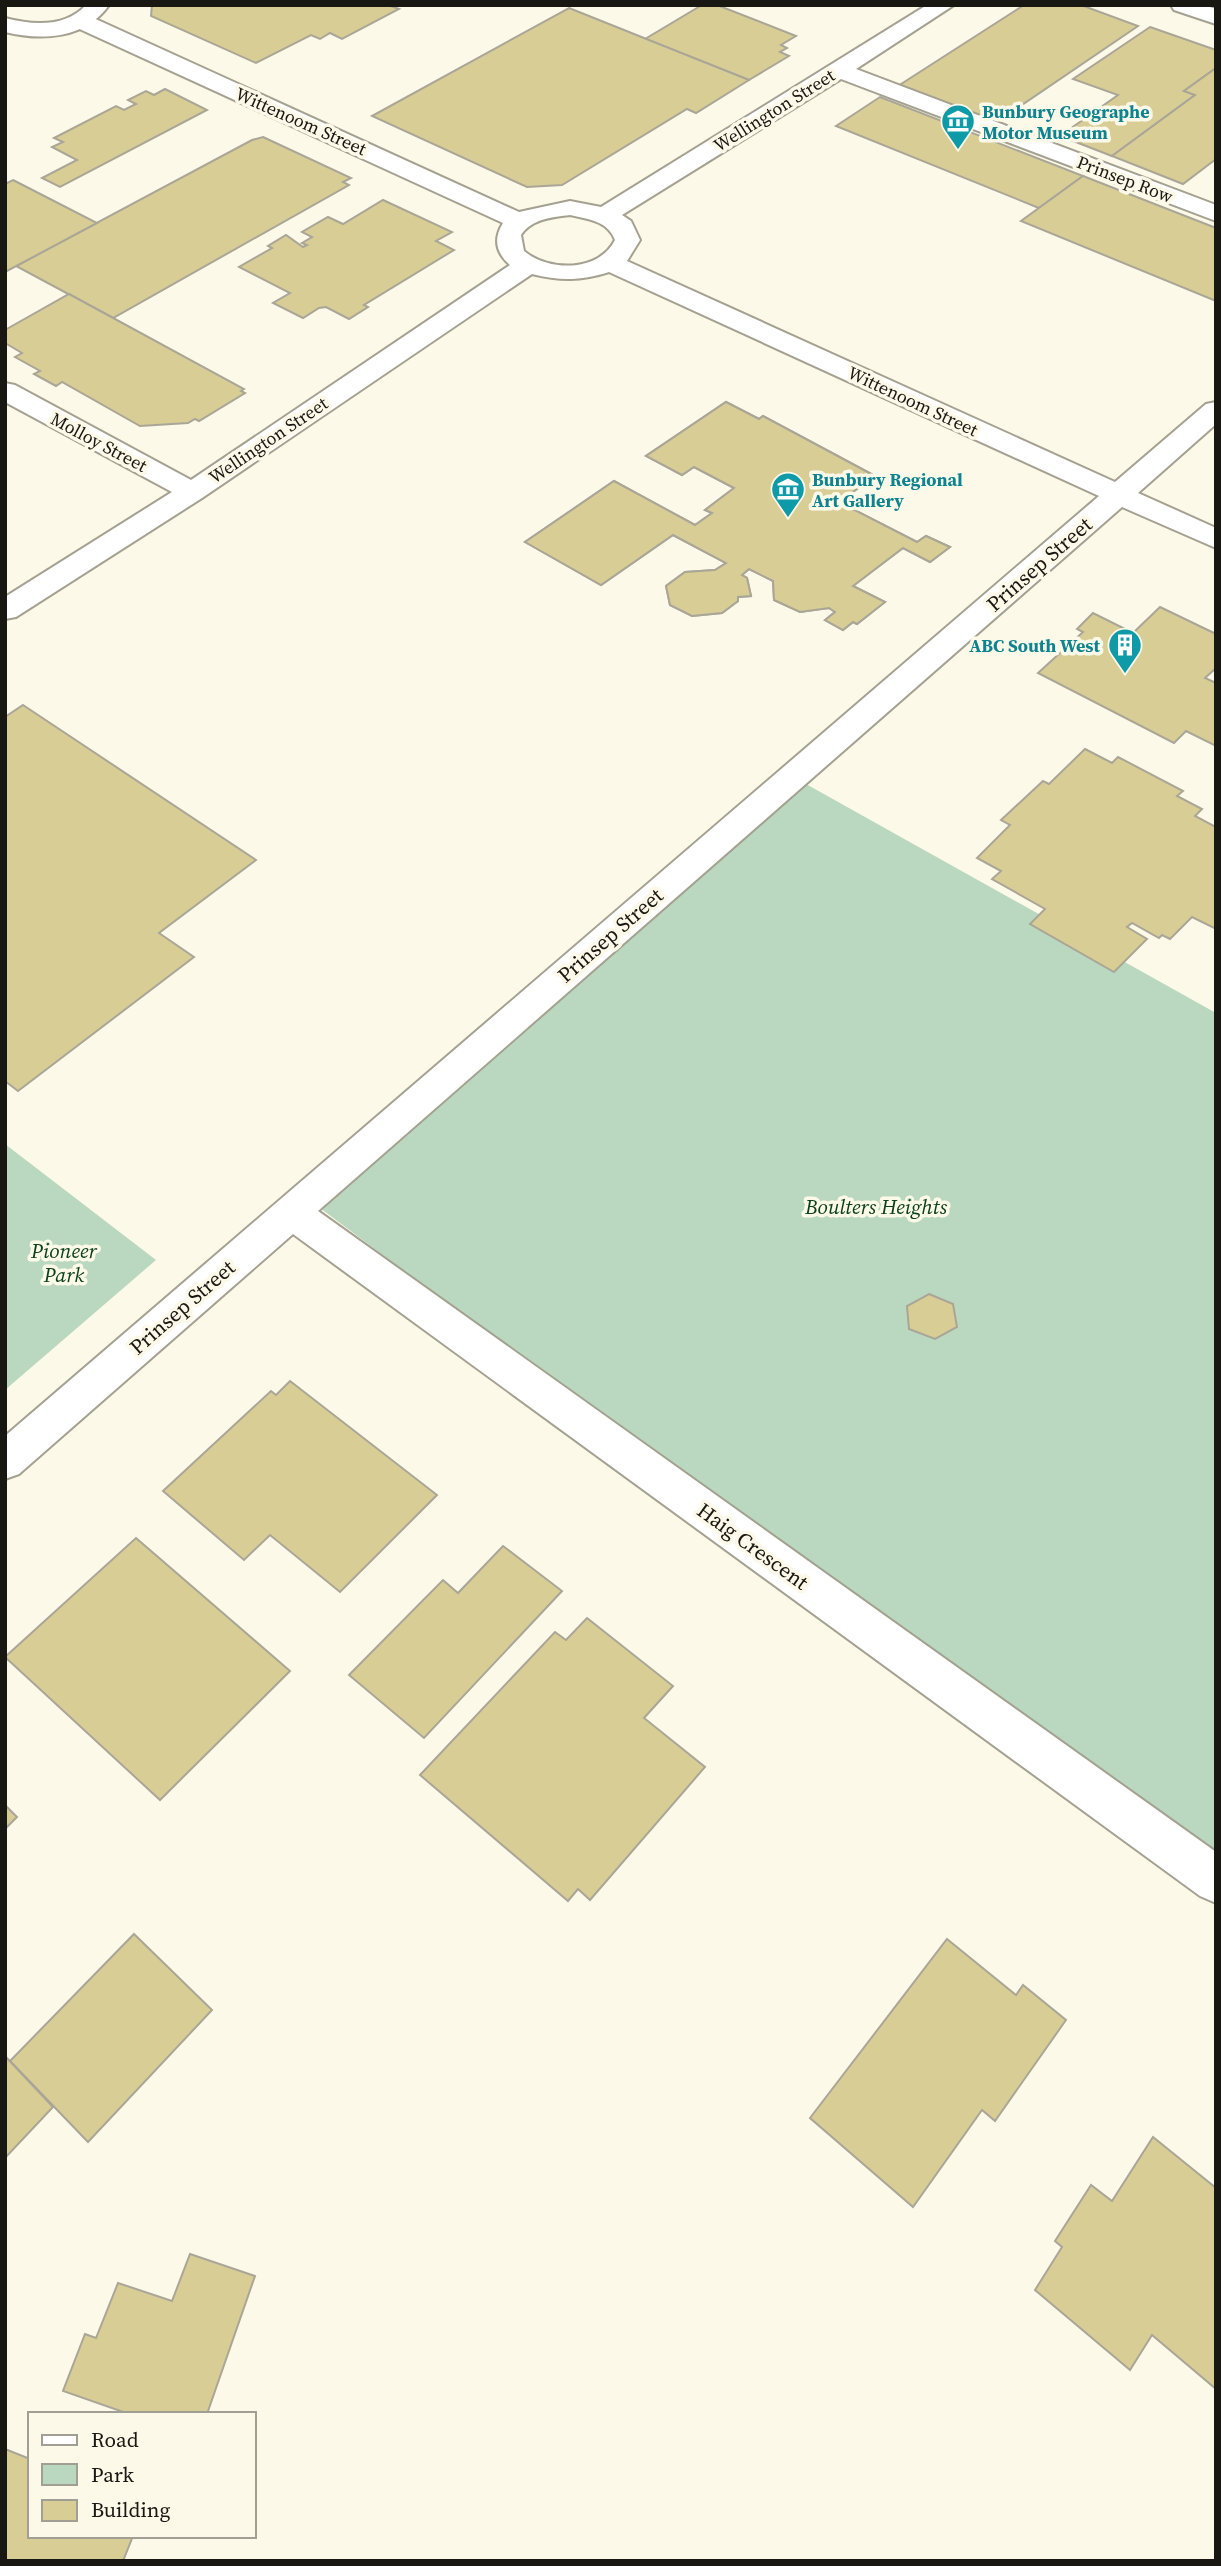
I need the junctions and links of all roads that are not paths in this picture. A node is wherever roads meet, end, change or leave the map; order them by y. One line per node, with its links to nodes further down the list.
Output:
1 (943, 5): 6 (street, Wellington Street)
2 (1182, 5): 4 (street)
3 (90, 13): 5 (street); 9 (street, Wittenoom Street)
4 (1216, 17)
5 (5, 25)
6 (839, 70): 7 (street, Prinsep Row); 8 (street, Wellington Street)
7 (1216, 214)
8 (605, 215): 9 (street); 10 (street)
9 (520, 221): 11 (street)
10 (610, 263): 11 (street); 15 (street, Wittenoom Street)
11 (528, 265): 14 (street, Wellington Street)
12 (5, 391): 14 (street, Molloy Street)
13 (1216, 410): 15 (street, Prinsep Street)
14 (192, 492): 17 (street, Wellington Street)
15 (1118, 495): 16 (street, Wittenoom Street); 18 (street, Prinsep Street)
16 (1216, 539)
17 (5, 610)
18 (290, 1212): 19 (street, Prinsep Street); 20 (street, Haig Crescent)
19 (5, 1461)
20 (1216, 1880)

